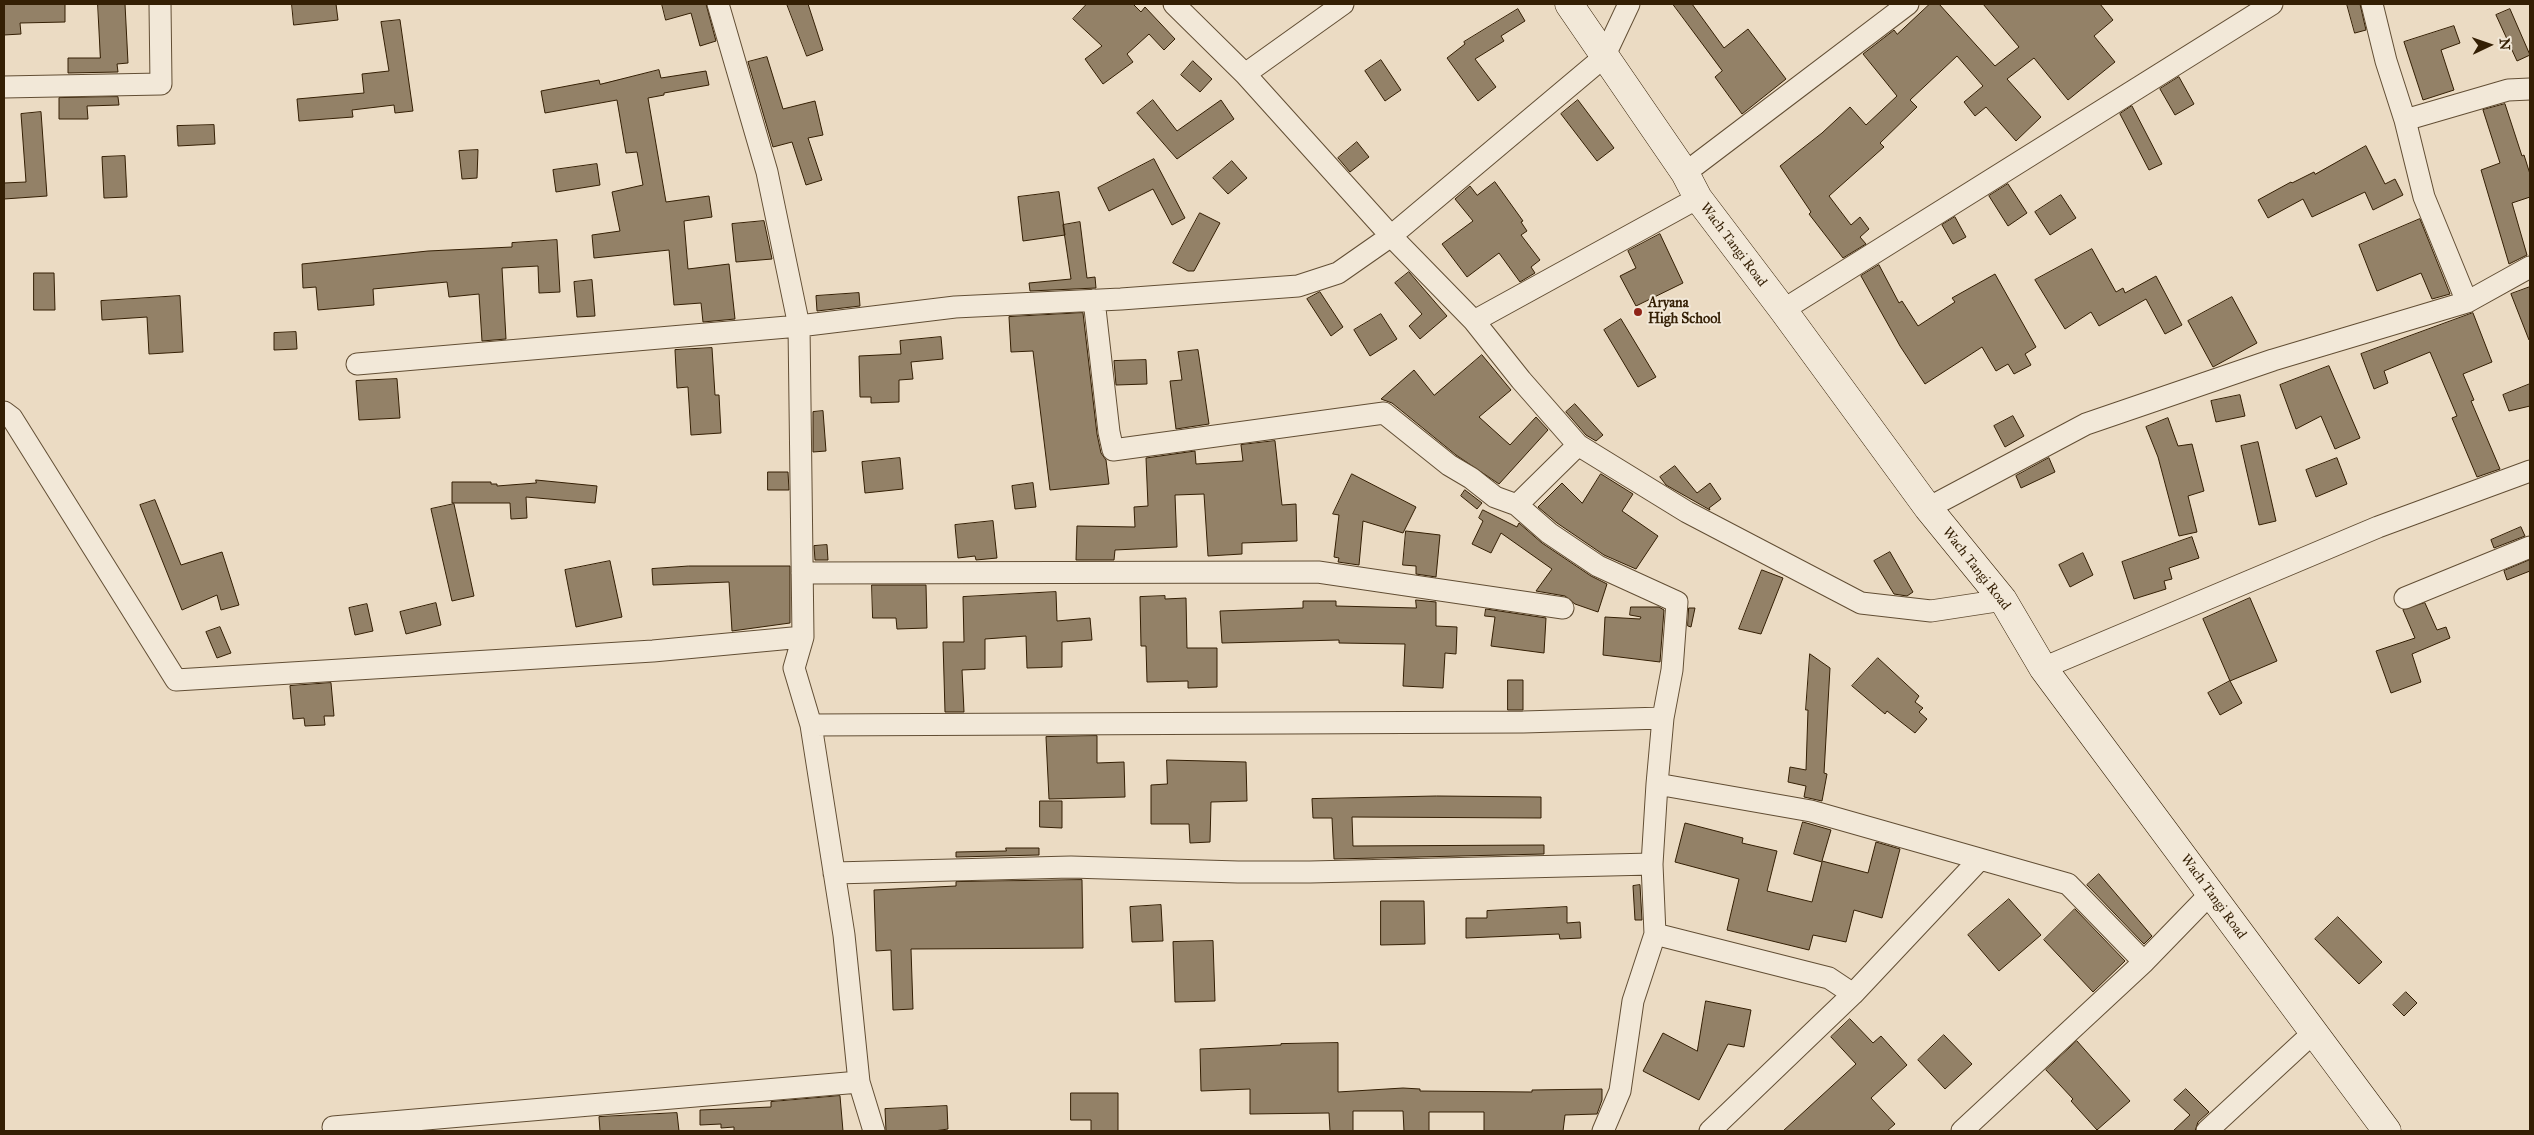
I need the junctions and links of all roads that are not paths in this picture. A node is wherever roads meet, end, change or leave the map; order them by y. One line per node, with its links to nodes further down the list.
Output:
1 (160, 4): 12 (street)
2 (718, 4): 23 (street)
3 (1174, 4): 11 (street)
4 (1343, 4): 11 (street)
5 (1569, 4): 10 (main road, Wach Tangi Road)
6 (1629, 4): 10 (street)
7 (1908, 4): 15 (street)
8 (2272, 4): 21 (street)
9 (2372, 4): 14 (street)
10 (1604, 57): 15 (main road, Wach Tangi Road); 17 (street)
11 (1245, 74): 17 (street)
12 (4, 88)
13 (2530, 89): 14 (street)
14 (2405, 120): 20 (street)
15 (1684, 173): 16 (main road, Wach Tangi Road)
16 (1698, 198): 21 (main road, Wach Tangi Road); 22 (street)
17 (1391, 236): 19 (street); 22 (street)
18 (2530, 267): 20 (street)
19 (1094, 300): 23 (street); 28 (street)
20 (2468, 302): 29 (street)
21 (1783, 310): 29 (main road, Wach Tangi Road)
22 (1474, 321): 26 (street)
23 (799, 326): 24 (street); 31 (street)
24 (357, 364)
25 (4, 412): 35 (street)
26 (1578, 445): 28 (street); 33 (street)
27 (2530, 471): 36 (street)
28 (1517, 505): 37 (street)
29 (1928, 508): 33 (main road, Wach Tangi Road)
30 (2530, 547): 32 (street)
31 (802, 573): 34 (street); 35 (street)
32 (2405, 598)
33 (2003, 600): 36 (main road, Wach Tangi Road)
34 (1563, 608)
35 (803, 637): 38 (street)
36 (2043, 668): 43 (main road, Wach Tangi Road)
37 (1663, 718): 38 (street); 39 (street)
38 (811, 725): 42 (street)
39 (1657, 784): 40 (street); 41 (street)
40 (1980, 859): 45 (street); 46 (street)
41 (1652, 864): 42 (street); 44 (street)
42 (834, 872): 48 (street)
43 (2211, 892): 45 (street); 47 (main road, Wach Tangi Road)
44 (1655, 934): 46 (street); 51 (street)
45 (2144, 962): 53 (street)
46 (1853, 994): 52 (street)
47 (2312, 1033): 54 (street); 55 (main road, Wach Tangi Road)
48 (859, 1082): 49 (street); 50 (street)
49 (332, 1126)
50 (874, 1131)
51 (1603, 1131)
52 (1710, 1131)
53 (1962, 1131)
54 (2207, 1131)
55 (2387, 1131)

